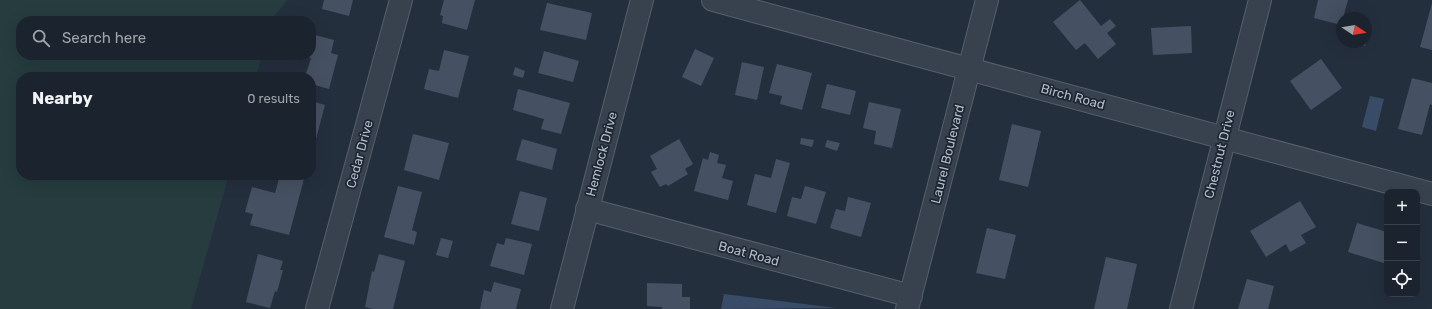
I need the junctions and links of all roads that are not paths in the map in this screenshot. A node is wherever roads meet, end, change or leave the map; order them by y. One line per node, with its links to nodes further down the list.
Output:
1 (401, 0): 11 (street, Cedar Drive)
2 (642, 0): 9 (street, Hemlock Drive)
3 (713, 0): 6 (street, Birch Road)
4 (987, 0): 6 (street, Laurel Boulevard)
5 (1260, 0): 7 (street, Chestnut Drive)
6 (969, 68): 7 (street, Birch Road); 10 (street, Laurel Boulevard)
7 (1224, 137): 8 (street, Birch Road); 13 (street, Chestnut Drive)
8 (1432, 194)
9 (587, 209): 10 (street, Boat Road); 12 (street, Hemlock Drive)
10 (909, 303)
11 (317, 309)
12 (562, 309)
13 (1181, 309)

